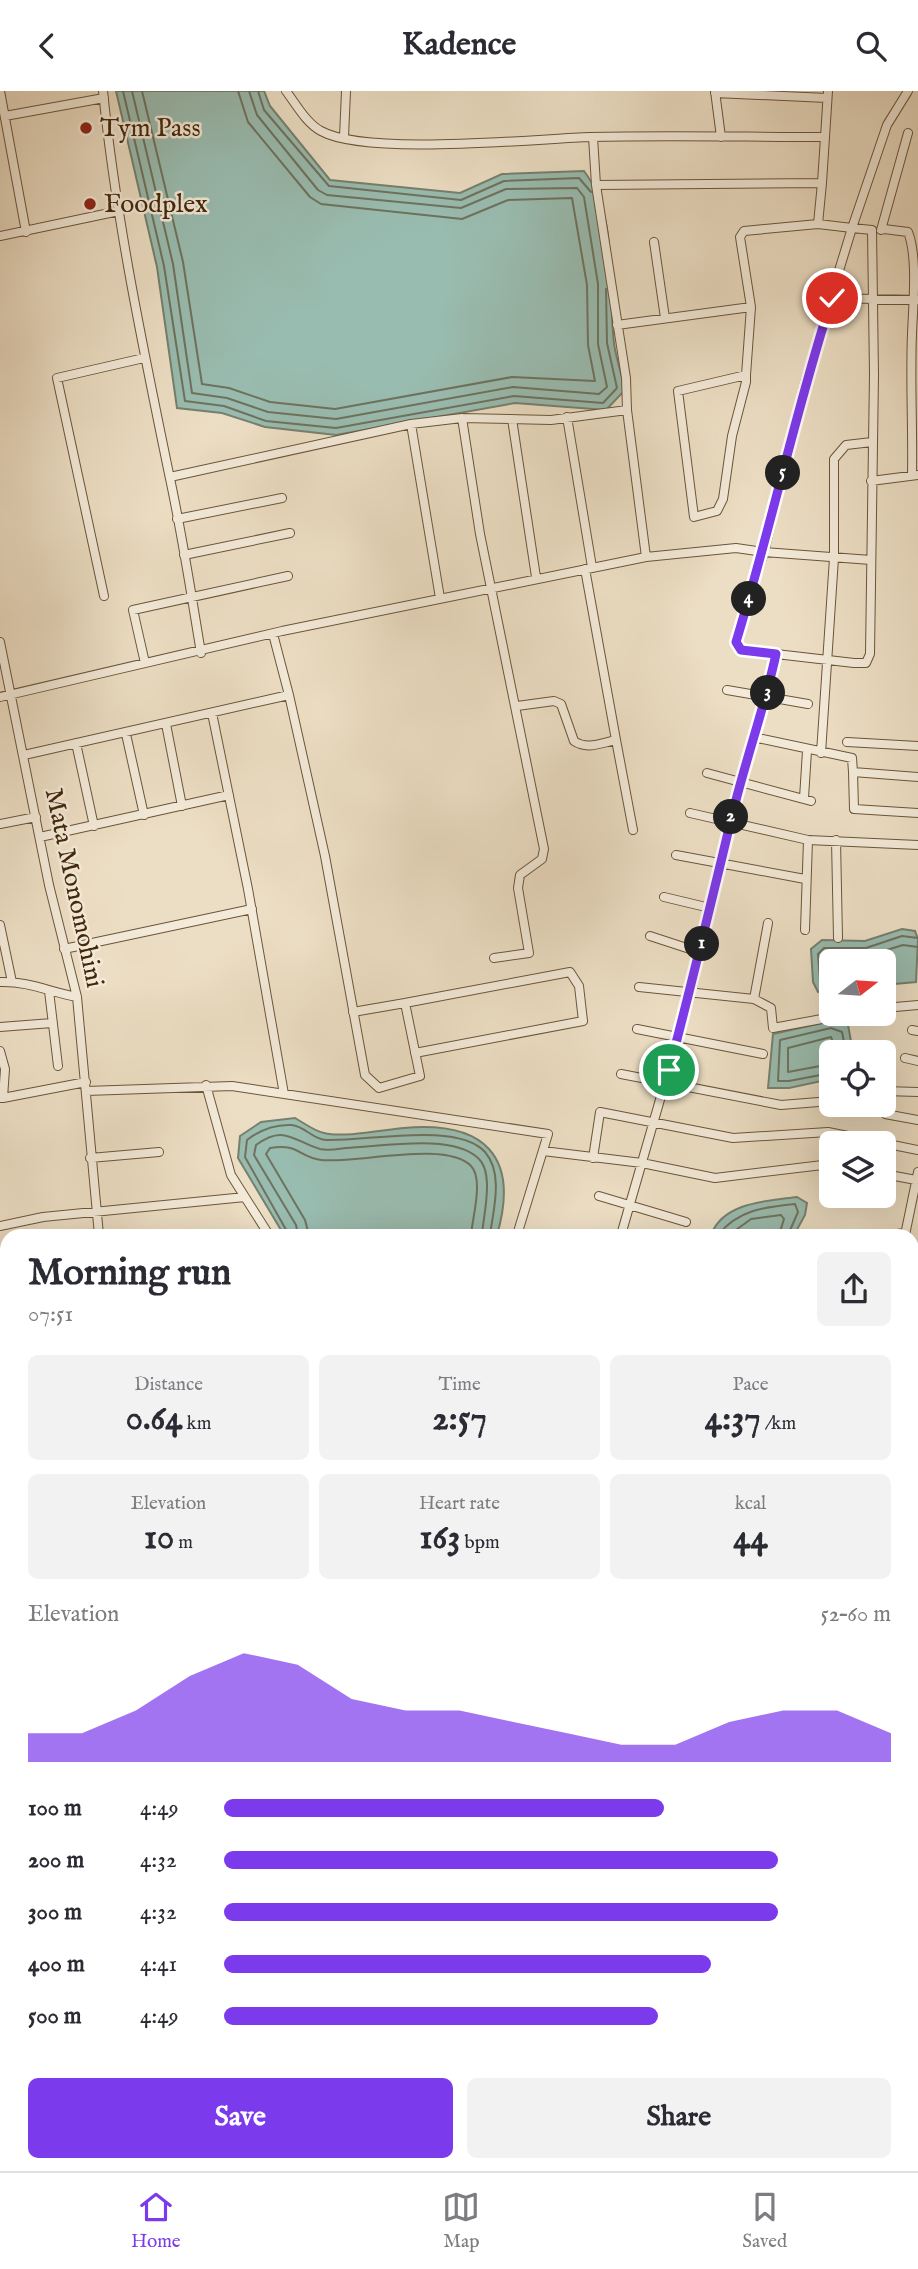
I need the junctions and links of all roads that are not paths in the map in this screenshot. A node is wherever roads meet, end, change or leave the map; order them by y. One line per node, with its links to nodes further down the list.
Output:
1 (286, 91): 10 (street)
2 (346, 91): 10 (street)
3 (908, 91): 18 (street)
4 (0, 92): 8 (street)
5 (715, 92): 7 (street); 12 (street)
6 (104, 95): 8 (street); 16 (street)
7 (827, 95): 13 (street)
8 (5, 116): 21 (street)
9 (908, 133): 19 (street)
10 (344, 137): 11 (street)
11 (593, 137): 12 (street); 15 (street)
12 (721, 137): 13 (street)
13 (824, 137): 14 (street)
14 (822, 183): 15 (street); 17 (street)
15 (596, 185): 30 (street)
16 (119, 211): 21 (street); 31 (street)
17 (822, 225): 18 (street); 28 (street)
18 (849, 228): 20 (street); 25 (street)
19 (884, 229): 20 (street); 24 (street)
20 (872, 230): 26 (street)
21 (26, 232): 22 (street)
22 (0, 236)
23 (654, 241): 29 (street)
24 (915, 253): 27 (street)
25 (832, 298): 26 (street); 45 (street)
26 (873, 299): 27 (street); 38 (street)
27 (917, 300): 39 (street)
28 (751, 307): 29 (street); 32 (street)
29 (664, 318): 30 (street)
30 (617, 325): 33 (street)
31 (144, 358): 40 (street); 55 (street)
32 (746, 375): 32 (street)
33 (627, 410): 34 (street); 47 (street)
34 (567, 417): 36 (street); 50 (street)
35 (462, 418): 36 (street); 37 (street); 53 (street)
36 (512, 419): 52 (street)
37 (411, 424): 40 (street); 56 (street)
38 (872, 442): 41 (street); 48 (street)
39 (915, 475): 41 (street)
40 (170, 477): 43 (street)
41 (871, 481): 49 (street)
42 (282, 498): 43 (street)
43 (177, 519): 46 (street)
44 (290, 533): 46 (street)
45 (759, 551): 47 (street); 48 (street); 60 (street)
46 (184, 555): 54 (street)
47 (646, 557): 50 (street)
48 (834, 558): 49 (street); 61 (street)
49 (871, 560): 61 (street)
50 (589, 568): 52 (street); 74 (street)
51 (288, 576): 54 (street)
52 (536, 577): 53 (street)
53 (494, 587): 56 (street); 69 (street)
54 (191, 595): 59 (street); 62 (street)
55 (104, 596)
56 (440, 598): 57 (street)
57 (273, 634): 59 (street); 65 (street)
58 (0, 642): 64 (street, Mata Monomohini)
59 (201, 653): 62 (street)
60 (776, 654): 61 (street); 66 (street)
61 (827, 661): 79 (street)
62 (145, 663): 64 (street)
63 (727, 690): 66 (street)
64 (12, 695): 67 (street); 80 (street, Mata Monomohini)
65 (289, 695): 70 (street); 123 (street)
66 (767, 696): 68 (street); 73 (street)
67 (0, 697)
68 (808, 704)
69 (517, 706): 74 (street); 112 (street)
70 (212, 713): 71 (street); 85 (street)
71 (166, 724): 72 (street); 86 (street)
72 (126, 734): 76 (street); 89 (street)
73 (753, 737): 78 (street); 84 (street)
74 (616, 740): 94 (street)
75 (847, 742): 77 (street)
76 (76, 743): 80 (street); 93 (street)
77 (918, 746)
78 (807, 751): 79 (street); 84 (street)
79 (821, 753): 81 (street)
80 (24, 755): 90 (street, Mata Monomohini)
81 (853, 772): 83 (street); 88 (street)
82 (707, 773): 84 (street)
83 (918, 777)
84 (741, 781): 91 (street)
85 (229, 795): 86 (street); 104 (street)
86 (182, 806): 89 (street)
87 (690, 813): 91 (street)
88 (918, 813)
89 (144, 815): 93 (street)
90 (36, 817): 92 (street); 95 (street, Mata Monomohini)
91 (730, 821): 96 (street); 100 (street)
92 (0, 824)
93 (93, 825): 95 (street)
94 (633, 830)
95 (40, 837): 110 (street, Mata Monomohini)
96 (808, 840): 97 (street); 101 (street)
97 (836, 840): 98 (street); 109 (street)
98 (918, 845)
99 (676, 855): 100 (street)
100 (722, 864): 101 (street); 103 (street)
101 (805, 879): 107 (street)
102 (664, 897): 103 (street)
103 (710, 908): 111 (street)
104 (252, 909): 110 (street); 141 (street)
105 (768, 923): 119 (street)
106 (0, 925): 114 (street)
107 (805, 930)
108 (650, 936): 111 (street)
109 (838, 938)
110 (64, 949): 118 (street, Mata Monomohini)
111 (699, 952): 117 (street)
112 (494, 958)
113 (0, 982): 114 (street)
114 (12, 982): 116 (street)
115 (639, 987): 117 (street)
116 (49, 991): 118 (street); 125 (street)
117 (691, 992): 119 (street); 128 (street)
118 (77, 997): 138 (street, Mata Monomohini)
119 (754, 999): 124 (street)
120 (405, 1003): 123 (street); 130 (street); 130 (street)
121 (918, 1005): 122 (street)
122 (896, 1007)
123 (353, 1012): 130 (street)
124 (819, 1019)
125 (52, 1023): 126 (street); 134 (street)
126 (0, 1027)
127 (637, 1029): 128 (street)
128 (677, 1039): 131 (street); 136 (street)
129 (0, 1051): 142 (street)
130 (415, 1053)
131 (763, 1054)
132 (905, 1058): 133 (street)
133 (918, 1061)
134 (58, 1066)
135 (621, 1074): 136 (street)
136 (666, 1080): 143 (street); 145 (street)
137 (206, 1085): 138 (street); 141 (street); 157 (street)
138 (86, 1087): 142 (street); 150 (street, Mata Monomohini)
139 (896, 1091): 140 (street)
140 (918, 1092)
141 (284, 1094): 148 (street)
142 (2, 1098)
143 (819, 1102)
144 (896, 1116): 146 (street)
145 (653, 1120): 147 (street); 151 (street); 152 (street)
146 (918, 1120)
147 (918, 1150)
148 (547, 1151): 151 (street); 164 (street)
149 (159, 1152): 150 (street)
150 (90, 1158): 159 (street, Mata Monomohini)
151 (593, 1158): 152 (street)
152 (642, 1163): 153 (street); 158 (street)
153 (819, 1165)
154 (896, 1175): 155 (street)
155 (917, 1176): 166 (street)
156 (599, 1196): 158 (street)
157 (245, 1197): 159 (street); 163 (street)
158 (630, 1205): 160 (street); 165 (street)
159 (97, 1211): 161 (street); 162 (street, Mata Monomohini)
160 (686, 1222)
161 (0, 1226)
162 (98, 1229)
163 (265, 1229)
164 (519, 1229)
165 (623, 1229)
166 (906, 1229)

